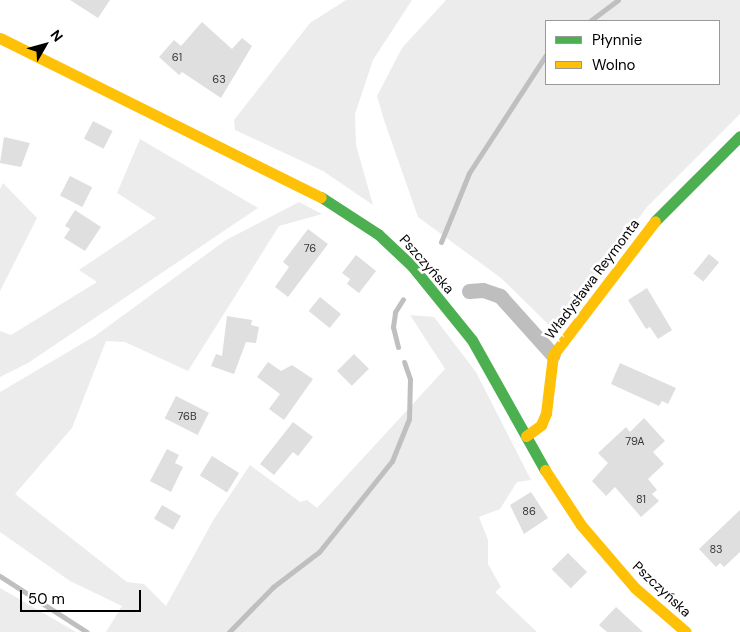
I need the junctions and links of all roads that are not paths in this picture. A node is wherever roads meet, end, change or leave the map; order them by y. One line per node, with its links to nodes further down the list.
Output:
1 (0, 38): 5 (street, Pszczyńska)
2 (740, 136): 4 (street, Władysława Reymonta)
3 (468, 292): 4 (street)
4 (553, 355): 5 (street, Władysława Reymonta)
5 (526, 436): 6 (street, Pszczyńska)
6 (686, 632)

